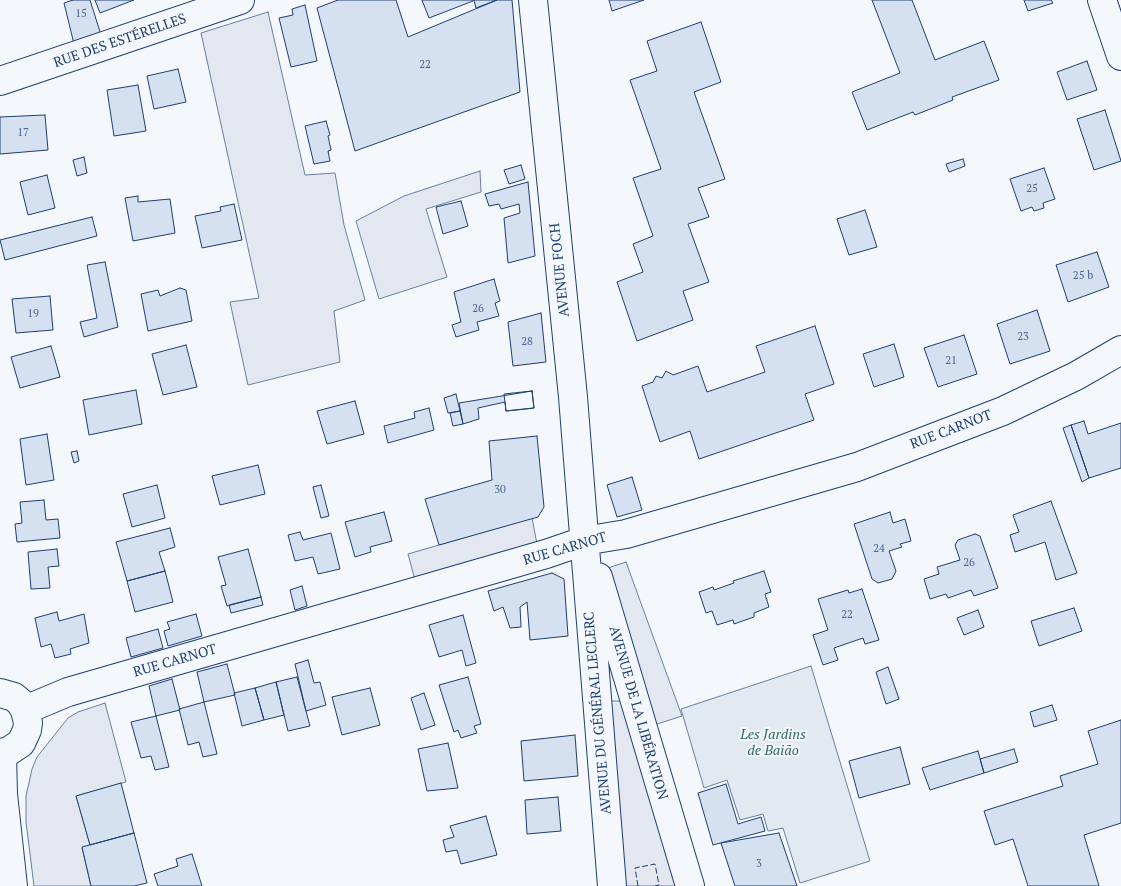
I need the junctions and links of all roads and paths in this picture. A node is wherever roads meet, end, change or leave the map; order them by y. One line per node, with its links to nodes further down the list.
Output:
1 (240, 0): 5 (street, RUE DES ESTÉRELLES)
2 (533, 0): 7 (street, AVENUE FOCH)
3 (1102, 0): 4 (street)
4 (1121, 56)
5 (0, 81)
6 (1121, 350): 7 (street, RUE CARNOT)
7 (584, 541): 9 (street, RUE CARNOT); 12 (street, AVENUE DU GÉNÉRAL LECLERC); 13 (street, AVENUE DE LA LIBÉRATION)
8 (0, 692): 9 (street)
9 (25, 710): 10 (street)
10 (1, 753): 11 (street)
11 (13, 886)
12 (612, 886)
13 (690, 886)

